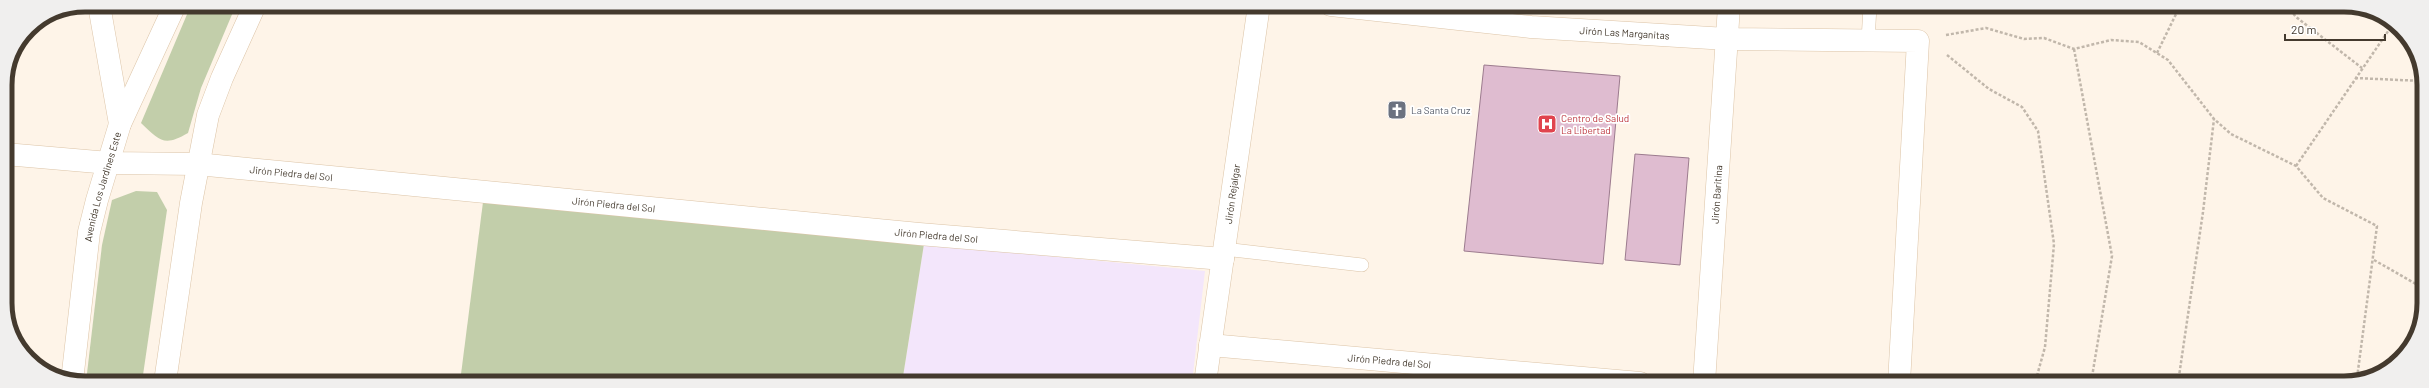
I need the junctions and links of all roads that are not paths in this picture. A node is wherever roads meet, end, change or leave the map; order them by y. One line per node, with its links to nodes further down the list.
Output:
1 (100, 12): 10 (street)
2 (172, 12): 10 (street, Avenida Los Jardines Este)
3 (252, 12): 13 (street)
4 (1258, 12): 14 (street, Jirón Rejalgar)
5 (1395, 12): 8 (street, Jirón Las Marganitas)
6 (1728, 12): 8 (street, Jirón Baritina)
7 (1870, 12): 9 (lane)
8 (1726, 39): 9 (street, Jirón Las Marganitas); 21 (street, Jirón Baritina)
9 (1868, 41): 22 (street, Jirón Las Marganitas)
10 (120, 124): 12 (street, Avenida Los Jardines Este)
11 (12, 155): 12 (street, Jirón Piedra del Sol)
12 (108, 163): 13 (street, Jirón Piedra del Sol); 17 (street, Avenida Los Jardines Este)
13 (197, 164): 14 (street, Jirón Piedra del Sol); 18 (street)
14 (1223, 254): 15 (lane); 16 (street, Jirón Rejalgar)
15 (1362, 265)
16 (1210, 346): 19 (street, Jirón Rejalgar); 20 (street, Jirón Piedra del Sol)
17 (73, 375)
18 (166, 376)
19 (1206, 376)
20 (1559, 376)
21 (1704, 376)
22 (1900, 376)

